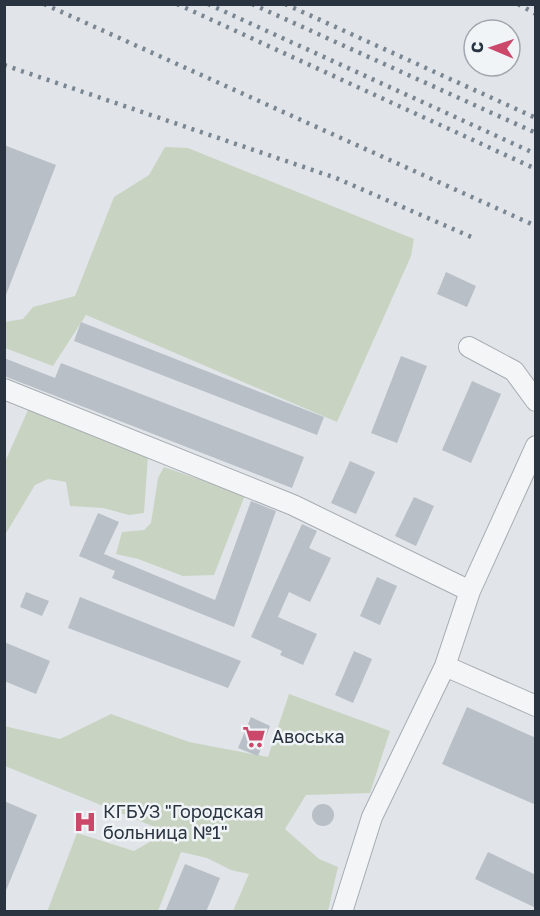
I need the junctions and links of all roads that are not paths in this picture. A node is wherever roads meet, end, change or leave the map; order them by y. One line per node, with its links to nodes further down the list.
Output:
1 (469, 347): 3 (street)
2 (4, 389): 5 (street)
3 (536, 401)
4 (536, 446): 5 (street)
5 (470, 591): 6 (street)
6 (446, 666): 7 (street); 8 (street)
7 (536, 706)
8 (342, 912)

